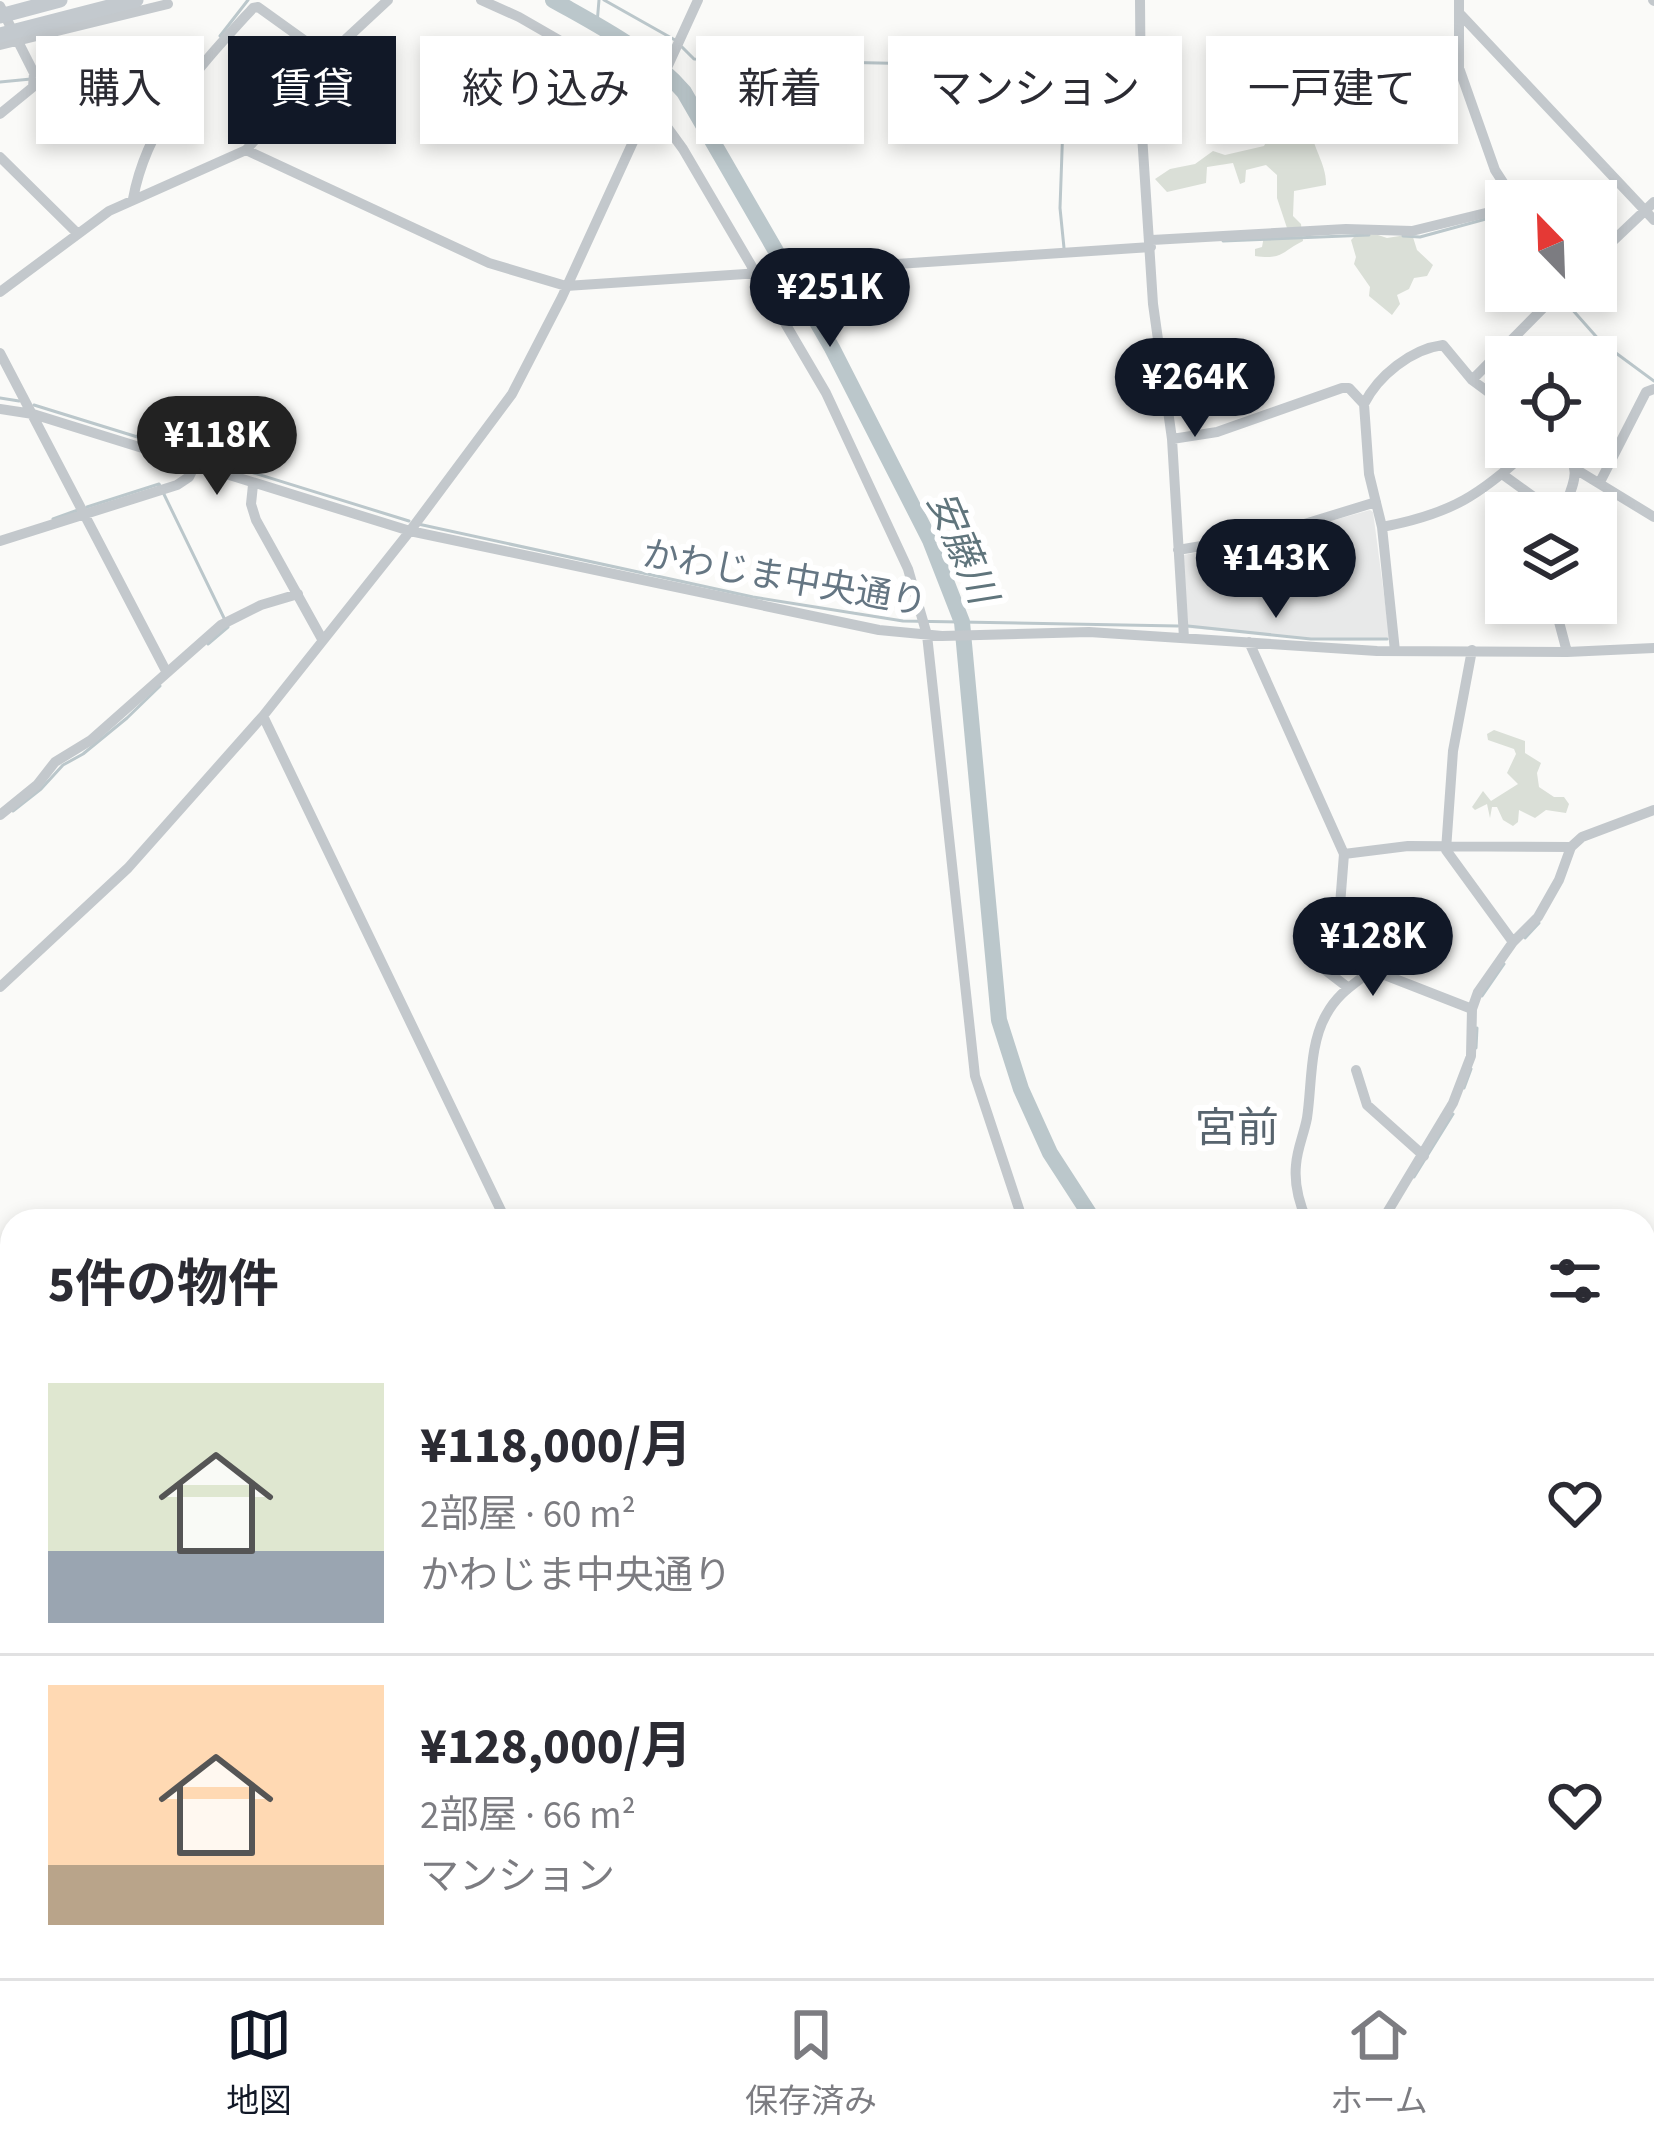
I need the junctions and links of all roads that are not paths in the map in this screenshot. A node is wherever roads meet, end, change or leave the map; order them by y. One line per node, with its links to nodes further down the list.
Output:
1 (60, 0): 11 (highway)
2 (136, 0): 12 (highway)
3 (388, 0): 16 (street)
4 (481, 0): 17 (street)
5 (698, 0): 20 (street)
6 (1140, 0): 36 (street)
7 (1460, 0): 10 (street)
8 (168, 4): 18 (street)
9 (0, 7): 18 (street)
10 (1461, 15): 30 (street); 32 (street)
11 (0, 16)
12 (0, 35)
13 (228, 36): 21 (street)
14 (228, 36): 15 (street)
15 (298, 36)
16 (351, 36)
17 (552, 36)
18 (19, 40): 19 (street); 22 (street)
19 (0, 46)
20 (672, 61)
21 (204, 63)
22 (34, 73): 23 (street)
23 (0, 113)
24 (672, 134): 37 (street)
25 (152, 144): 31 (street)
26 (251, 144): 28 (street)
27 (633, 144): 38 (street)
28 (246, 150): 31 (street); 38 (street)
29 (1, 161): 34 (street)
30 (1502, 180)
31 (133, 199): 34 (street)
32 (1651, 211): 35 (street)
33 (1485, 213): 36 (street)
34 (76, 232): 39 (street)
35 (1617, 239)
36 (1151, 244): 37 (street); 48 (street)
37 (758, 272): 38 (street); 66 (street)
38 (566, 286): 61 (street)
39 (0, 292)
40 (1539, 312): 42 (street)
41 (0, 353): 46 (street)
42 (1472, 380): 44 (street); 45 (street)
43 (1654, 389): 53 (street)
44 (1485, 390)
45 (1364, 404): 48 (street); 57 (street)
46 (28, 407): 47 (street, かわじま中央通り); 49 (street, かわじま中央通り); 58 (street)
47 (0, 409)
48 (1172, 439): 63 (street)
49 (194, 467): 54 (street, かわじま中央通り); 58 (street)
50 (1509, 468): 52 (street)
51 (1577, 470): 53 (street); 56 (street)
52 (1502, 474): 55 (street); 60 (street)
53 (1600, 482): 59 (street)
54 (253, 485): 61 (street, かわじま中央通り); 64 (street)
55 (1528, 492)
56 (1568, 492)
57 (1376, 502): 60 (street); 63 (street)
58 (84, 512): 62 (street); 74 (street)
59 (1654, 517)
60 (1382, 527): 72 (street)
61 (410, 531): 66 (street, かわじま中央通り); 68 (street)
62 (0, 542)
63 (1178, 550): 67 (street)
64 (298, 594): 68 (street); 74 (street)
65 (1560, 624): 73 (street)
66 (927, 635): 67 (street, かわじま中央通り); 88 (street)
67 (1184, 638): 69 (street, かわじま中央通り)
68 (322, 640): 75 (street)
69 (1249, 642): 72 (street, かわじま中央通り); 80 (street)
70 (1654, 648): 73 (street, かわじま中央通り)
71 (1472, 650): 72 (street, かわじま中央通り); 73 (street, かわじま中央通り); 78 (street)
72 (1395, 651)
73 (1567, 652)
74 (166, 671): 77 (street)
75 (262, 716): 83 (street); 87 (street)
76 (1654, 810): 79 (street)
77 (0, 815)
78 (1447, 846): 79 (street); 80 (street); 81 (street)
79 (1571, 847): 81 (street)
80 (1344, 854): 82 (street)
81 (1513, 943): 84 (street)
82 (1346, 986): 84 (street); 89 (street)
83 (0, 987)
84 (1472, 1009): 86 (street)
85 (1356, 1070): 86 (street)
86 (1424, 1156): 90 (street)
87 (500, 1209)
88 (1019, 1209)
89 (1302, 1209)
90 (1390, 1209)

